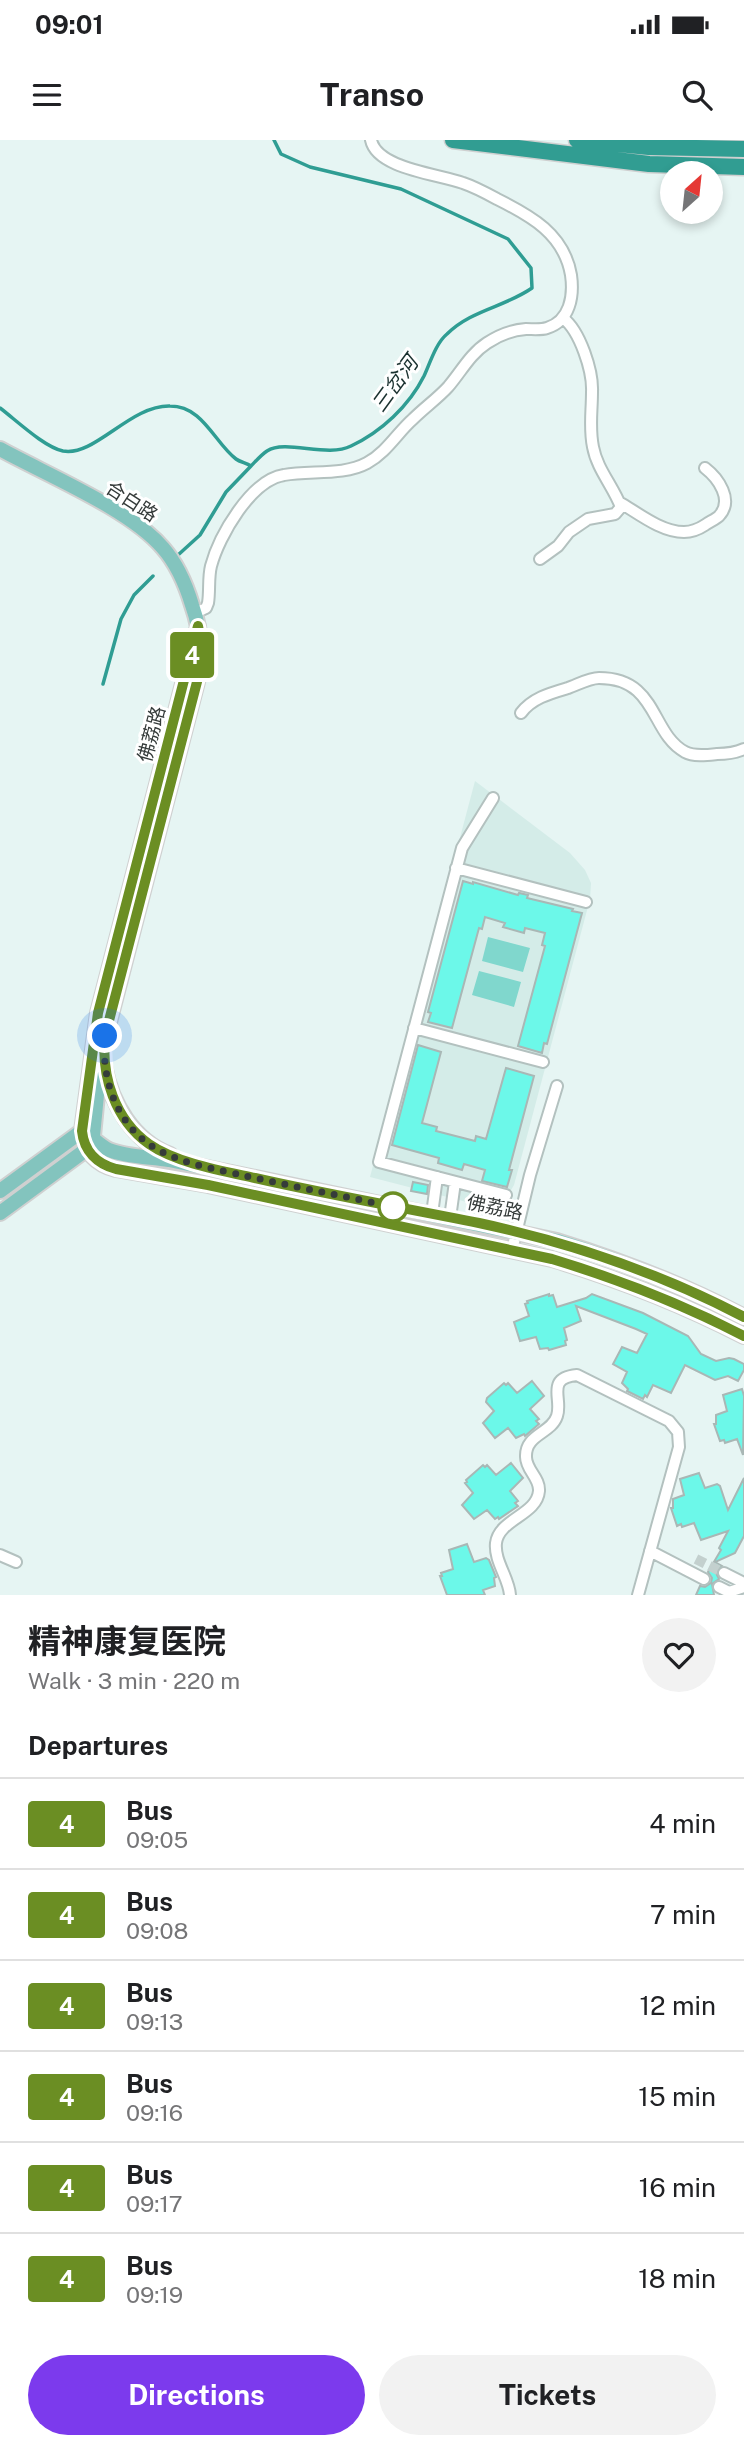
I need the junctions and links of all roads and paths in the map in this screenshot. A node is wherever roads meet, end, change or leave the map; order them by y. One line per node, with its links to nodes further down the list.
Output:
1 (371, 140): 6 (street)
2 (453, 140): 5 (highway)
3 (577, 140): 4 (highway)
4 (744, 149)
5 (744, 170)
6 (563, 318): 9 (street); 11 (street)
7 (0, 449): 11 (main road, 合白路)
8 (705, 468): 9 (street)
9 (619, 502): 10 (street)
10 (540, 559)
11 (197, 620): 18 (main road, 佛荔路); 21 (main road, 佛荔路)
12 (521, 713): 13 (street)
13 (744, 749)
14 (493, 798): 15 (street)
15 (456, 868): 16 (street); 17 (street)
16 (586, 902)
17 (414, 1028): 19 (street); 23 (street)
18 (105, 1036): 21 (main road, 佛荔路); 22 (main road)
19 (543, 1062)
20 (557, 1086): 30 (street)
21 (87, 1139): 22 (main road, 佛荔路); 25 (main road); 27 (main road); 31 (main road, 佛荔路)
22 (215, 1169): 28 (main road, 佛荔路)
23 (437, 1177): 24 (street); 28 (street)
24 (455, 1182): 26 (street); 29 (street)
25 (0, 1191)
26 (506, 1195)
27 (0, 1213)
28 (432, 1214): 29 (main road, 佛荔路)
29 (450, 1218): 30 (main road, 佛荔路)
30 (516, 1231): 31 (street); 32 (main road, 佛荔路)
31 (512, 1250): 33 (main road, 佛荔路)
32 (744, 1317)
33 (744, 1336)
34 (650, 1551): 38 (street); 41 (street); 42 (street)
35 (0, 1555): 36 (street)
36 (16, 1562)
37 (724, 1573): 39 (street)
38 (704, 1579)
39 (744, 1585): 40 (street)
40 (719, 1587)
41 (510, 1595)
42 (638, 1595)

